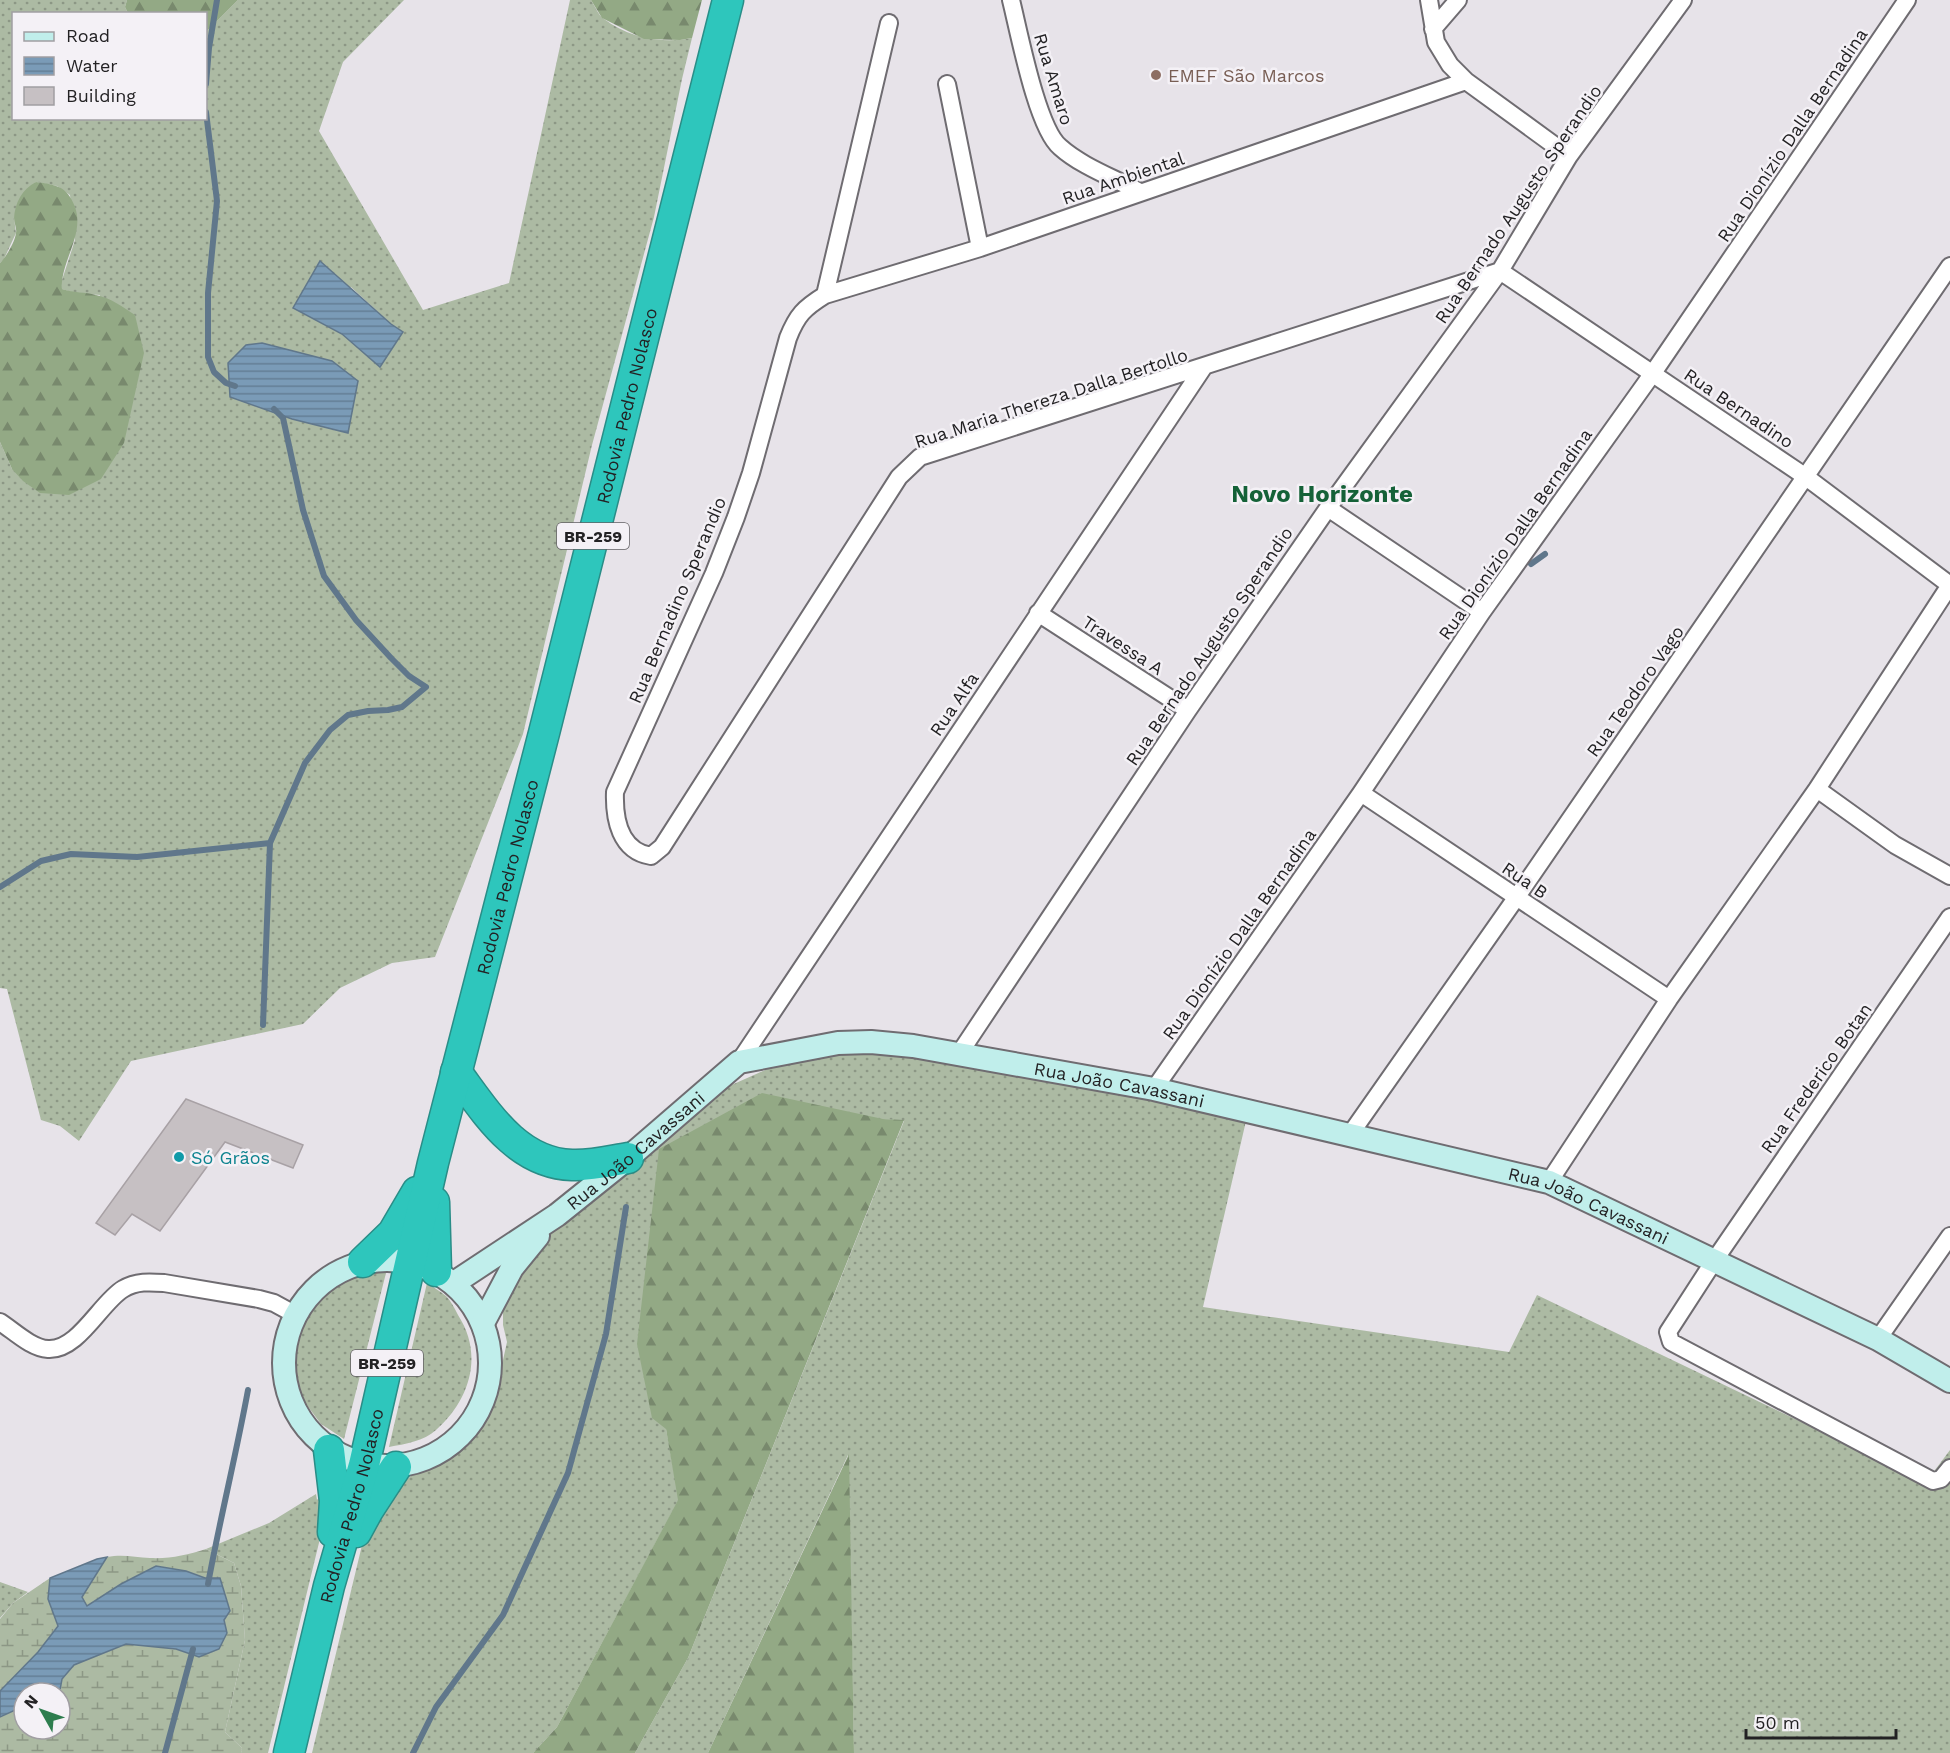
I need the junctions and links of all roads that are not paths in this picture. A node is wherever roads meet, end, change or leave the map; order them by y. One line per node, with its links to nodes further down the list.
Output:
1 (728, 0): 35 (highway, Rodovia Pedro Nolasco / BR-259)
2 (1011, 0): 12 (street, Rua Amaro)
3 (1429, 0): 8 (street)
4 (1458, 0): 8 (street)
5 (1683, 0): 11 (street, Rua Bernado Augusto Sperandio)
6 (1907, 0): 19 (street, Rua Dionízio Dalla Bernadina)
7 (889, 23): 16 (street)
8 (1433, 28): 9 (street)
9 (1466, 81): 11 (street); 12 (street, Rua Ambiental)
10 (947, 84): 13 (street)
11 (1569, 156): 15 (street, Rua Bernado Augusto Sperandio)
12 (1140, 192): 13 (street, Rua Ambiental)
13 (980, 248): 16 (street, Rua Ambiental)
14 (1950, 267): 20 (street, Rua Teodoro Vago)
15 (1500, 271): 18 (street, Rua Maria Thereza Dalla Bertollo); 19 (street, Rua Bernadino); 21 (street, Rua Bernado Augusto Sperandio)
16 (825, 295): 17 (street, Rua Ambiental)
17 (796, 317): 28 (street, Rua Bernadino Sperandio)
18 (1203, 368): 24 (street, Rua Alfa); 28 (street, Rua Maria Thereza Dalla Bertollo)
19 (1653, 373): 20 (street, Rua Bernadino); 23 (street, Rua Dionízio Dalla Bernadina)
20 (1806, 477): 22 (street, Rua Bernadino); 30 (street, Rua Teodoro Vago)
21 (1328, 508): 23 (street); 25 (street, Rua Bernado Augusto Sperandio)
22 (1950, 585): 26 (street)
23 (1482, 612): 27 (street, Rua Dionízio Dalla Bernadina)
24 (1038, 613): 25 (street, Travessa A); 34 (street, Rua Alfa)
25 (1188, 710): 33 (street, Rua Bernado Augusto Sperandio)
26 (1817, 789): 29 (street); 32 (street)
27 (1361, 793): 30 (street, Rua B); 36 (street, Rua Dionízio Dalla Bernadina)
28 (662, 847)
29 (1950, 876)
30 (1516, 898): 32 (street, Rua B); 37 (street, Rua Teodoro Vago)
31 (1950, 917): 43 (street, Rua Frederico Botan)
32 (1669, 999): 40 (street)
33 (959, 1054): 34 (main road, Rua João Cavassani); 36 (main road, Rua João Cavassani)
34 (739, 1062): 38 (main road, Rua João Cavassani)
35 (456, 1072): 38 (highway); 39 (highway, Rodovia Pedro Nolasco / BR-259)
36 (1154, 1089): 37 (main road, Rua João Cavassani)
37 (1349, 1136): 40 (main road, Rua João Cavassani)
38 (628, 1158): 41 (main road, Rua João Cavassani)
39 (433, 1163): 44 (highway); 45 (highway, Rodovia Pedro Nolasco / BR-259)
40 (1549, 1182): 43 (main road, Rua João Cavassani)
41 (557, 1215): 45 (main road); 48 (main road)
42 (1950, 1236): 49 (street)
43 (1714, 1261): 49 (main road, Rua João Cavassani); 54 (street)
44 (363, 1262): 45 (main road); 46 (main road)
45 (433, 1272): 48 (main road); 52 (highway, Rodovia Pedro Nolasco / BR-259)
46 (296, 1315): 47 (street); 51 (main road)
47 (0, 1322)
48 (483, 1323): 53 (main road)
49 (1878, 1339): 50 (main road, Rua João Cavassani)
50 (1950, 1381)
51 (329, 1450): 52 (main road); 55 (highway)
52 (364, 1465): 53 (main road); 55 (highway, Rodovia Pedro Nolasco / BR-259)
53 (396, 1467): 55 (highway)
54 (1950, 1468)
55 (329, 1586): 56 (highway, Rodovia Pedro Nolasco / BR-259)
56 (289, 1753)

